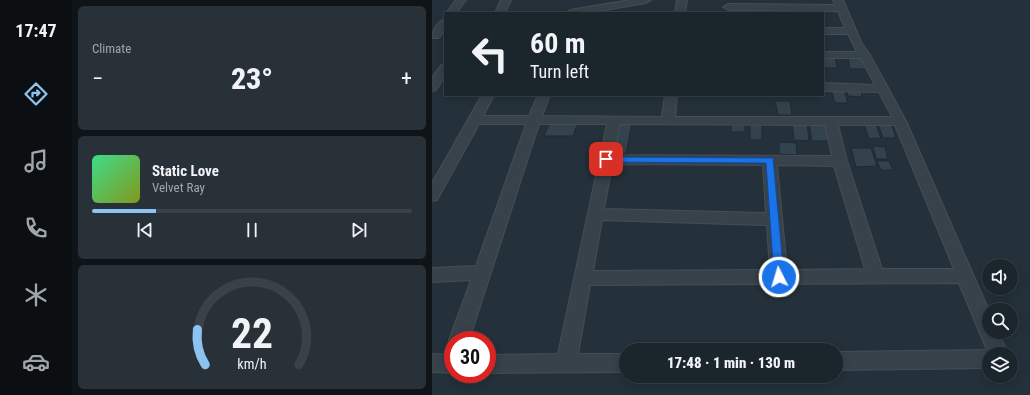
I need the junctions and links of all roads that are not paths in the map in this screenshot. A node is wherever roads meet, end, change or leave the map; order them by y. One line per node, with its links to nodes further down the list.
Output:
1 (461, 0): 9 (street)
2 (506, 0): 10 (street)
3 (587, 0): 11 (street)
4 (646, 0): 6 (street)
5 (682, 0): 13 (street)
6 (634, 1): 11 (street); 12 (street)
7 (840, 4): 8 (street); 16 (street)
8 (728, 7)
9 (453, 12)
10 (500, 12)
11 (577, 12)
12 (631, 12)
13 (680, 12)
14 (444, 24): 17 (street)
15 (824, 31): 16 (street)
16 (851, 31): 19 (street)
17 (437, 36)
18 (824, 55): 19 (street)
19 (865, 55): 23 (street)
20 (444, 69): 21 (street)
21 (432, 87)
22 (824, 87): 23 (street)
23 (882, 89): 32 (street)
24 (487, 96): 27 (street)
25 (544, 96): 28 (street)
26 (671, 96): 30 (street)
27 (475, 120): 28 (street); 36 (street)
28 (534, 120): 29 (street); 39 (street)
29 (614, 120): 30 (street); 33 (street)
30 (668, 120): 31 (street)
31 (831, 120): 32 (street); 35 (street)
32 (900, 121): 41 (street)
33 (606, 159): 34 (street); 37 (street)
34 (770, 160): 35 (street); 38 (street)
35 (840, 161): 43 (street)
36 (432, 196)
37 (596, 214): 38 (street); 44 (street)
38 (774, 219): 42 (street)
39 (482, 273): 40 (street); 45 (street)
40 (432, 275)
41 (966, 276): 43 (street); 46 (street)
42 (779, 277): 43 (street); 44 (street)
43 (876, 277)
44 (583, 278): 51 (street)
45 (462, 331)
46 (995, 347)
47 (982, 359): 48 (street)
48 (843, 361)
49 (619, 363): 51 (street)
50 (496, 364): 51 (street)
51 (566, 364)

